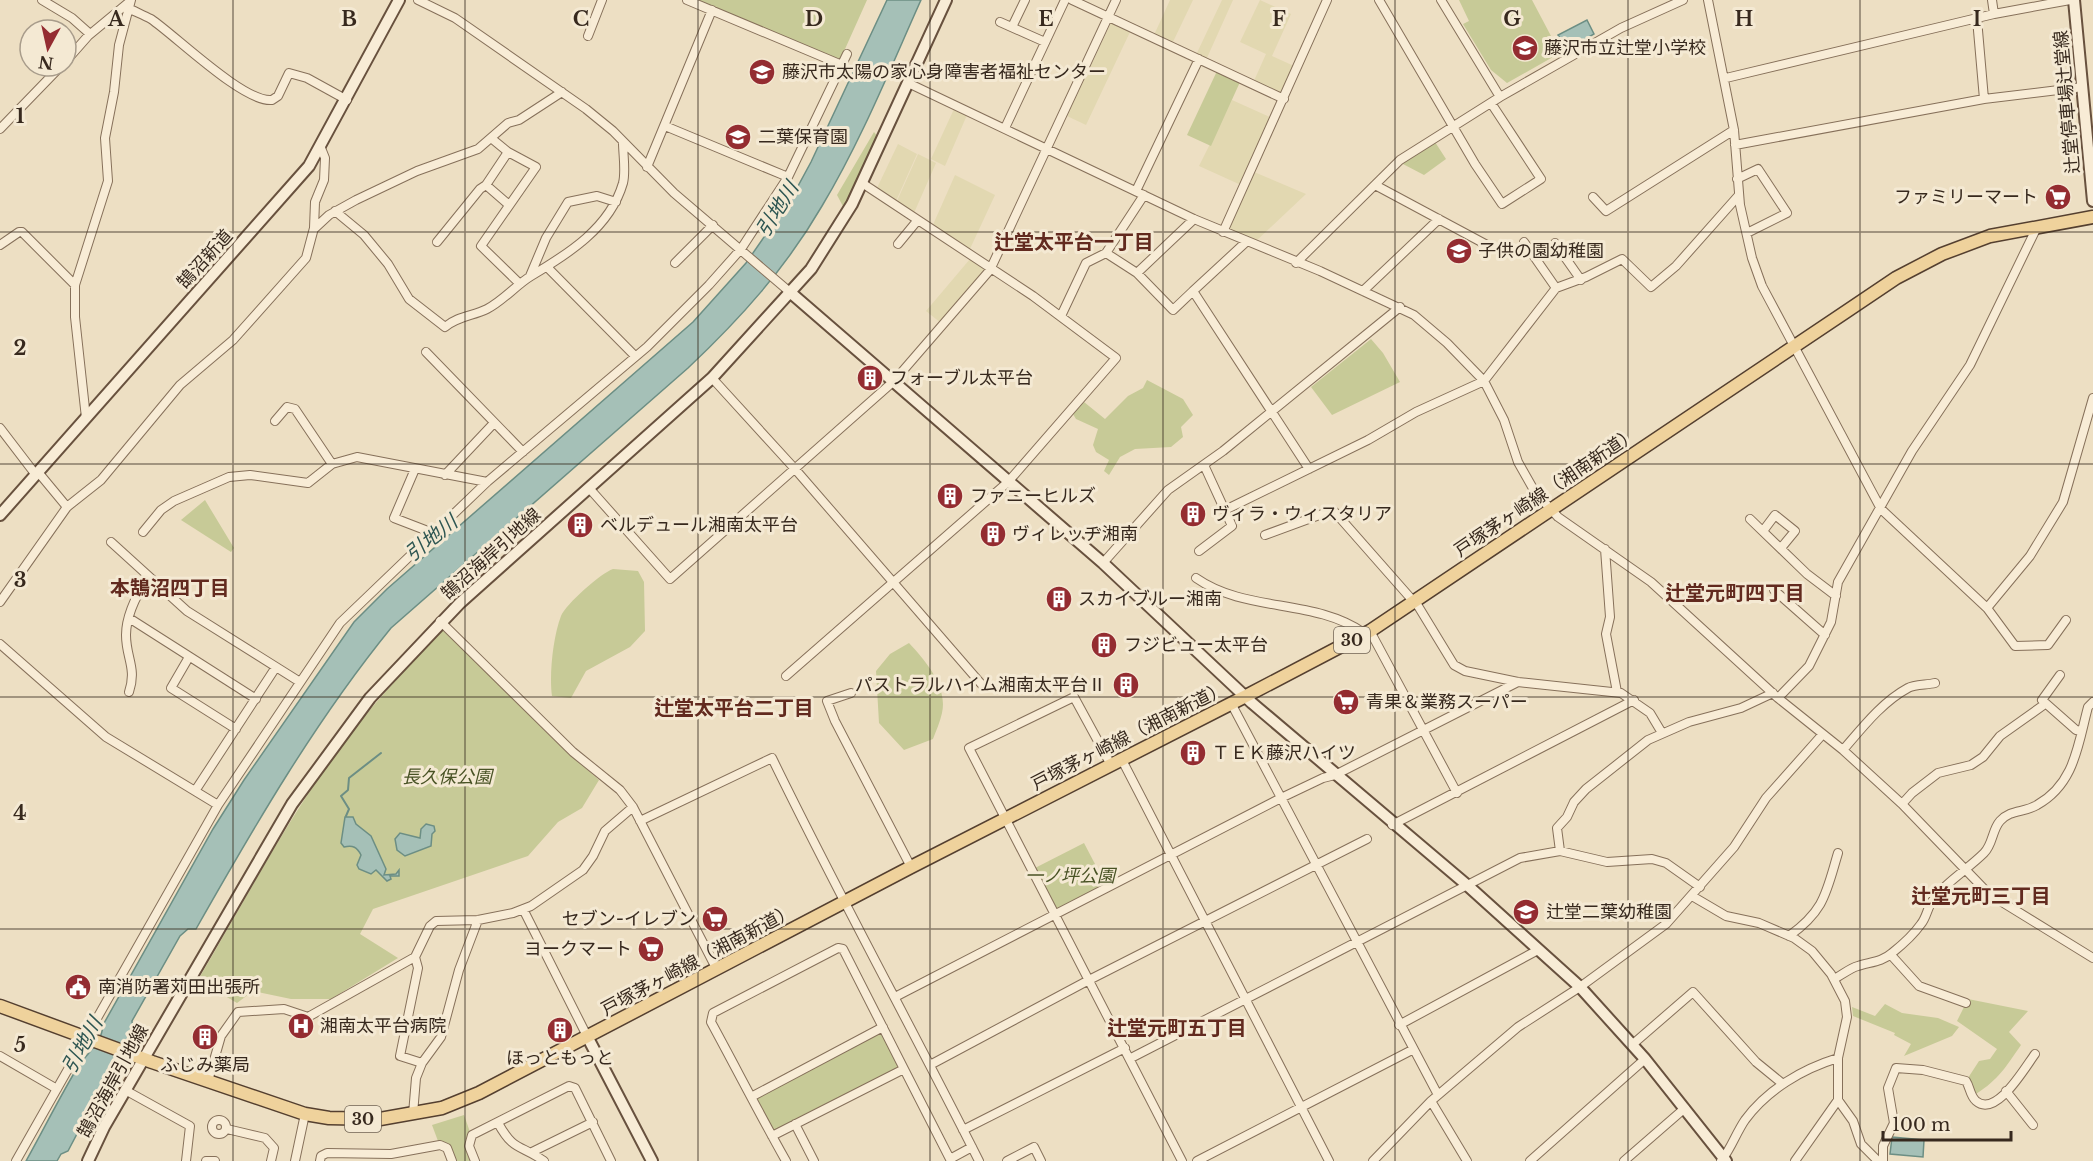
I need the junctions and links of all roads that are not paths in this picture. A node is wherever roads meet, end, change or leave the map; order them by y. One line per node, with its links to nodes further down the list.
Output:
1 (42, 0): 25 (street)
2 (399, 0): 40 (street, 鵠沼新道)
3 (418, 0): 36 (street)
4 (602, 0): 26 (street)
5 (687, 0): 19 (street)
6 (946, 0): 34 (street, 鵠沼海岸引地線)
7 (1025, 0): 24 (street)
8 (1065, 0): 27 (street)
9 (1072, 0): 21 (street)
10 (1116, 0): 21 (street)
11 (1327, 0): 38 (street)
12 (1379, 0): 42 (street)
13 (1441, 0): 37 (street)
14 (1683, 0): 37 (street)
15 (1708, 0): 33 (street)
16 (1992, 0): 20 (street)
17 (2072, 0): 20 (street); 35 (street, 辻堂停車場辻堂線)
18 (129, 4): 25 (street); 40 (street); 93 (street)
19 (712, 10): 31 (street); 43 (street)
20 (1994, 14): 22 (street)
21 (1108, 17): 30 (street); 51 (street)
22 (1977, 19): 33 (street); 39 (street)
23 (1000, 22): 24 (street)
24 (1012, 27): 27 (street)
25 (90, 34): 28 (street)
26 (588, 36)
27 (1045, 42): 44 (street)
28 (78, 48)
29 (847, 54): 31 (street)
30 (1198, 59): 38 (street); 59 (street)
31 (842, 65): 54 (street)
32 (49, 78): 45 (street)
33 (1726, 78): 46 (street)
34 (908, 83): 44 (street); 56 (street, 鵠沼海岸引地線)
35 (2083, 87): 39 (street); 63 (street, 辻堂停車場辻堂線)
36 (562, 92): 47 (street); 48 (street)
37 (1500, 97): 41 (street)
38 (1284, 99): 74 (street)
39 (1984, 99): 49 (street)
40 (347, 100): 50 (street, 鵠沼新道)
41 (1491, 103): 42 (street); 42 (street)
42 (1454, 125): 58 (street)
43 (665, 126): 53 (street); 54 (street)
44 (1005, 128): 51 (street)
45 (0, 129)
46 (1734, 130): 49 (street); 62 (street)
47 (491, 138): 52 (street); 66 (street)
48 (623, 142): 53 (street); 64 (street)
49 (1735, 145): 55 (street)
50 (321, 148): 73 (street); 108 (street, 鵠沼新道)
51 (1046, 149): 59 (street); 88 (street)
52 (508, 152): 57 (street); 65 (street)
53 (647, 168): 71 (street)
54 (788, 177): 83 (street)
55 (1737, 179): 61 (street); 75 (street)
56 (862, 183): 70 (street); 97 (street, 鵠沼海岸引地線)
57 (486, 185): 65 (street); 76 (street)
58 (1374, 185): 69 (street); 86 (street)
59 (1136, 191): 60 (street)
60 (1144, 195): 68 (street); 84 (street)
61 (1739, 195): 75 (street); 91 (street)
62 (1593, 197)
63 (2093, 201)
64 (616, 202): 87 (street); 90 (street)
65 (509, 205): 92 (street)
66 (335, 211): 73 (street); 92 (street)
67 (2093, 217): 72 (main road, 戸塚茅ヶ崎線（湘南新道） / 30)
68 (1194, 219): 74 (street); 89 (street)
69 (1439, 219): 82 (street); 96 (street)
70 (917, 220): 80 (street); 88 (street)
71 (713, 225): 83 (street); 85 (street)
72 (2037, 227): 100 (main road, 戸塚茅ヶ崎線（湘南新道） / 30); 124 (street)
73 (313, 232): 123 (street)
74 (1223, 232): 77 (street)
75 (1747, 233): 100 (street)
76 (437, 242)
77 (1246, 242): 86 (street); 95 (street)
78 (1524, 242): 94 (street)
79 (1555, 243): 91 (street)
80 (898, 244)
81 (0, 245): 93 (street)
82 (1487, 245)
83 (741, 249): 97 (street); 102 (street)
84 (1106, 253): 89 (street); 99 (street)
85 (675, 263)
86 (1296, 263): 96 (street)
87 (548, 268): 90 (street); 102 (street)
88 (990, 270): 99 (street); 104 (street)
89 (1137, 273): 95 (street)
90 (530, 276): 92 (street)
91 (1581, 280): 94 (street)
92 (520, 284)
93 (75, 285): 108 (street)
94 (1556, 288): 105 (street)
95 (1193, 291): 107 (street)
96 (1363, 291): 98 (street)
97 (791, 293): 103 (street, 鵠沼海岸引地線); 104 (street)
98 (1400, 308): 105 (street); 107 (street)
99 (1061, 316): 121 (street)
100 (1796, 345): 124 (street); 126 (main road, 戸塚茅ヶ崎線（湘南新道） / 30)
101 (426, 352): 110 (street)
102 (635, 356): 112 (street)
103 (712, 378): 115 (street); 122 (street, 鵠沼海岸引地線)
104 (894, 381): 115 (street); 121 (street)
105 (1484, 381): 116 (street); 126 (street)
106 (2093, 398): 145 (street)
107 (1271, 410): 114 (street); 116 (street)
108 (86, 418): 118 (street, 鵠沼新道)
109 (275, 421): 113 (street)
110 (494, 423): 112 (street); 119 (street)
111 (1, 432): 118 (street)
112 (523, 452): 120 (street)
113 (332, 464): 117 (street); 130 (street)
114 (1204, 465): 125 (street); 137 (street)
115 (795, 469): 122 (street); 140 (street)
116 (1309, 469): 125 (street)
117 (416, 470): 119 (street); 131 (street)
118 (37, 474): 123 (street); 127 (street, 鵠沼新道)
119 (445, 475): 120 (street)
120 (487, 482): 131 (street)
121 (1008, 482): 137 (street); 140 (street)
122 (589, 488): 148 (street, 鵠沼海岸引地線)
123 (67, 507): 143 (street)
124 (1881, 509): 142 (street); 145 (street)
125 (1225, 510): 136 (street)
126 (1551, 510): 135 (street); 144 (main road, 戸塚茅ヶ崎線（湘南新道） / 30)
127 (0, 515)
128 (1750, 519): 129 (street)
129 (1763, 531): 134 (street); 134 (street)
130 (143, 532)
131 (433, 533): 156 (street)
132 (1265, 535): 144 (street)
133 (111, 542): 138 (street)
134 (1781, 548): 142 (street)
135 (1605, 549): 161 (street); 164 (street)
136 (1199, 551)
137 (1103, 563): 163 (street)
138 (148, 577): 146 (street); 153 (street)
139 (1196, 578): 149 (street)
140 (894, 582): 155 (street); 159 (street)
141 (1774, 590): 150 (street)
142 (1836, 596): 150 (street)
143 (0, 602)
144 (1415, 602): 149 (main road, 戸塚茅ヶ崎線（湘南新道） / 30); 157 (street)
145 (1987, 608): 147 (street)
146 (129, 618): 152 (street); 160 (street)
147 (2066, 620)
148 (440, 621): 183 (street); 227 (street, 鵠沼海岸引地線)
149 (1367, 632): 163 (main road, 戸塚茅ヶ崎線（湘南新道） / 30); 170 (street)
150 (1825, 635): 164 (street)
151 (0, 644): 178 (street)
152 (189, 657): 165 (street); 171 (street)
153 (276, 667): 156 (street); 165 (street)
154 (2060, 675): 169 (street)
155 (786, 676)
156 (300, 682): 182 (street)
157 (1518, 682): 161 (street); 170 (street)
158 (1935, 683): 175 (street)
159 (983, 686)
160 (129, 692)
161 (1617, 692): 166 (street)
162 (851, 693): 192 (street)
163 (1246, 696): 168 (main road, 戸塚茅ヶ崎線（湘南新道） / 30); 177 (street)
164 (1775, 696): 173 (street); 174 (street)
165 (256, 699): 171 (street)
166 (1634, 700): 173 (street); 179 (street)
167 (2093, 702): 172 (street)
168 (1231, 703): 176 (main road, 戸塚茅ヶ崎線（湘南新道） / 30); 180 (street)
169 (2044, 704): 172 (street); 181 (street)
170 (1424, 728): 177 (street); 179 (street)
171 (236, 729): 178 (street)
172 (2082, 731): 193 (street)
173 (1662, 733): 188 (street)
174 (1822, 735): 175 (street); 195 (street)
175 (1843, 750): 181 (street)
176 (1116, 762): 184 (main road, 戸塚茅ヶ崎線（湘南新道） / 30); 184 (street); 190 (street)
177 (1335, 775): 180 (street); 186 (street)
178 (195, 791): 182 (street)
179 (1457, 793): 186 (street)
180 (1281, 798): 190 (street); 191 (street)
181 (1902, 804): 193 (street)
182 (218, 805): 219 (street)
183 (633, 807): 185 (street); 198 (street)
184 (1005, 819): 192 (main road, 戸塚茅ヶ崎線（湘南新道） / 30); 199 (street)
185 (640, 821): 197 (street); 208 (street)
186 (1392, 825): 194 (street)
187 (1367, 839): 191 (street)
188 (1560, 851): 194 (street); 195 (street)
189 (1838, 853): 202 (street)
190 (1172, 854): 199 (street); 201 (street)
191 (1317, 865): 201 (street); 203 (street)
192 (911, 867): 197 (main road, 戸塚茅ヶ崎線（湘南新道） / 30)
193 (1964, 868): 205 (street); 207 (street)
194 (1467, 885): 203 (street); 204 (street)
195 (1700, 887): 196 (street)
196 (1692, 896): 202 (street); 211 (street)
197 (843, 904): 208 (main road, 戸塚茅ヶ崎線（湘南新道） / 30); 212 (street)
198 (523, 909): 200 (street); 218 (street)
199 (1055, 915): 210 (street); 212 (street)
200 (478, 920): 206 (street); 229 (street)
201 (1207, 921): 210 (street); 213 (street)
202 (1789, 936): 209 (street)
203 (1357, 942): 213 (street); 216 (street)
204 (1538, 950): 211 (street); 216 (street)
205 (1891, 955): 209 (street); 214 (street)
206 (415, 957): 229 (street); 232 (street)
207 (2093, 958)
208 (716, 969): 218 (main road, 戸塚茅ヶ崎線（湘南新道） / 30)
209 (1834, 979): 226 (street)
210 (1089, 980): 221 (street); 230 (street)
211 (1580, 987): 220 (street); 238 (street)
212 (895, 997): 230 (street)
213 (1247, 998): 225 (street); 240 (street)
214 (1966, 1003)
215 (0, 1006): 219 (main road, 30)
216 (1399, 1025): 222 (street)
217 (883, 1027): 231 (street); 237 (street); 237 (street)
218 (588, 1038): 243 (main road, 戸塚茅ヶ崎線（湘南新道） / 30); 269 (street)
219 (88, 1039): 227 (main road, 戸塚茅ヶ崎線（湘南新道） / 30); 234 (street)
220 (1633, 1044): 228 (street); 233 (street)
221 (1125, 1047): 225 (street); 249 (street)
222 (1412, 1050): 238 (street); 240 (street)
223 (2035, 1054): 236 (street)
224 (0, 1056): 234 (street)
225 (1131, 1058): 275 (street)
226 (1838, 1058): 233 (street); 239 (street)
227 (144, 1059): 232 (main road, 戸塚茅ヶ崎線（湘南新道） / 30); 235 (street, 鵠沼海岸引地線)
228 (1645, 1059): 241 (street); 280 (street)
229 (422, 1064): 243 (street)
230 (930, 1065): 249 (street)
231 (904, 1068): 246 (street); 254 (street)
232 (208, 1082): 242 (main road, 戸塚茅ヶ崎線（湘南新道） / 30)
233 (1783, 1084): 255 (street)
234 (57, 1089): 256 (street)
235 (125, 1090): 257 (street, 鵠沼海岸引地線); 258 (street)
236 (2006, 1091): 247 (street); 284 (street)
237 (751, 1097): 250 (street)
238 (1435, 1098): 278 (street); 279 (street)
239 (1838, 1100): 282 (street); 283 (street)
240 (1302, 1106): 276 (street); 277 (street)
241 (1685, 1108): 255 (street); 281 (street)
242 (305, 1114): 243 (main road, 戸塚茅ヶ崎線（湘南新道） / 30); 262 (street)
243 (413, 1114)
244 (593, 1122): 245 (street); 253 (street); 268 (street)
245 (498, 1123): 253 (street); 266 (street)
246 (795, 1124): 250 (street); 271 (street)
247 (2033, 1125)
248 (226, 1129): 261 (street)
249 (963, 1130): 251 (street)
250 (772, 1136): 270 (street)
251 (972, 1147): 254 (street); 272 (street)
252 (412, 1150): 263 (street); 264 (street); 265 (street)
253 (532, 1152): 267 (street)
254 (951, 1160)
255 (1724, 1160)
256 (16, 1161)
257 (88, 1161)
258 (186, 1161)
259 (206, 1161): 260 (street)
260 (215, 1161)
261 (271, 1161)
262 (295, 1161)
263 (320, 1161)
264 (414, 1161)
265 (452, 1161)
266 (475, 1161)
267 (544, 1161)
268 (611, 1161)
269 (652, 1161)
270 (786, 1161)
271 (814, 1161)
272 (979, 1161)
273 (1007, 1161): 274 (street)
274 (1041, 1161)
275 (1182, 1161)
276 (1197, 1161)
277 (1329, 1161)
278 (1373, 1161)
279 (1467, 1161)
280 (1530, 1161)
281 (1624, 1161)
282 (1795, 1161)
283 (1878, 1161)
284 (1883, 1161)

